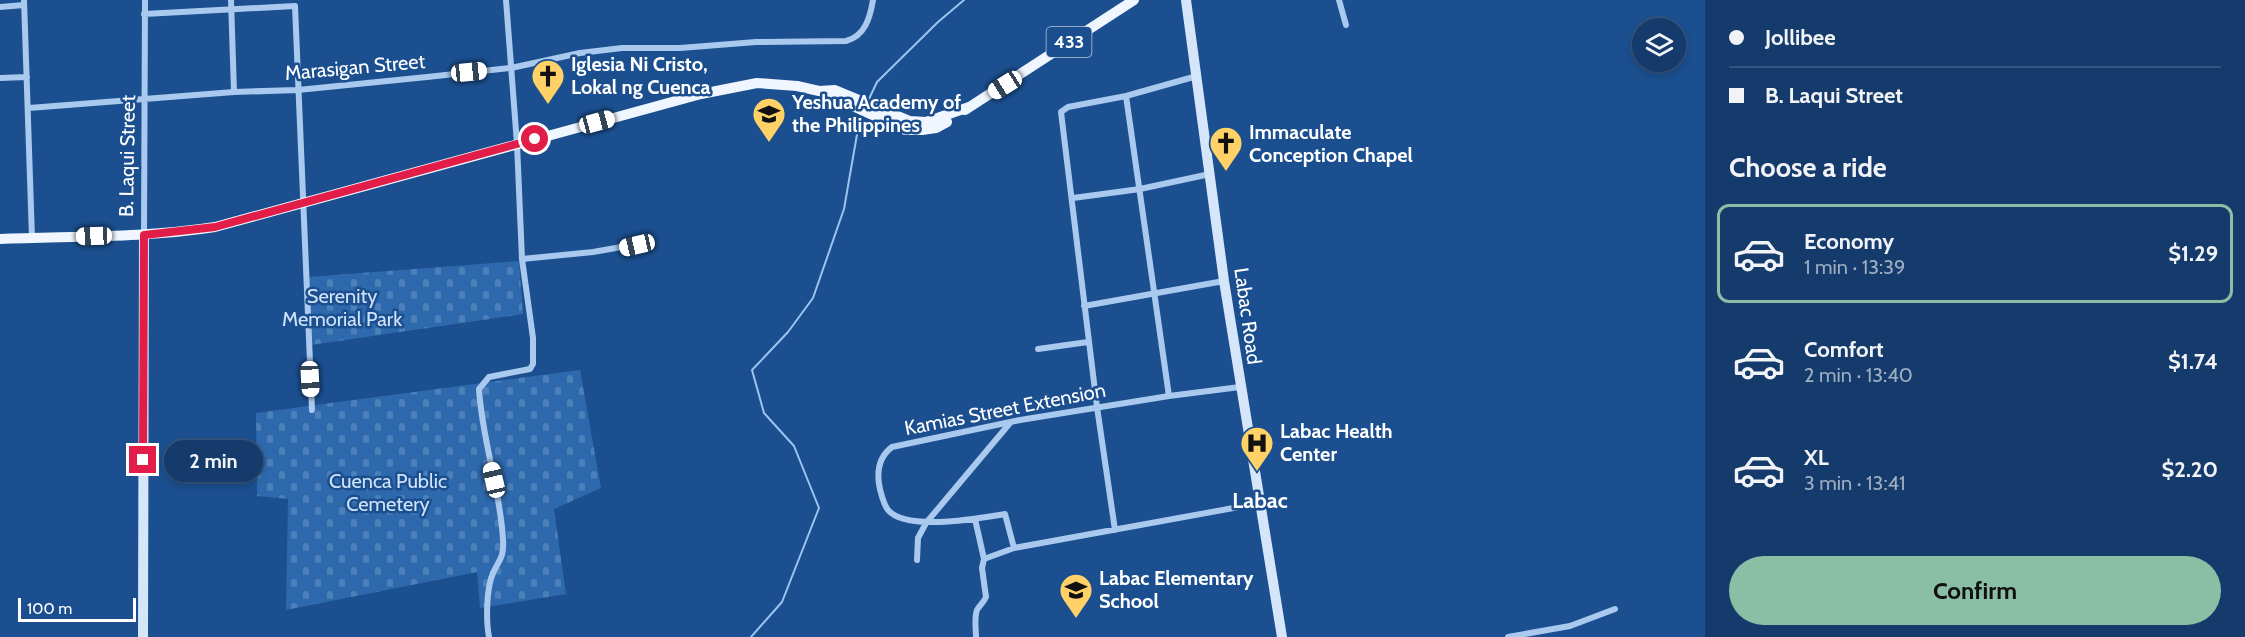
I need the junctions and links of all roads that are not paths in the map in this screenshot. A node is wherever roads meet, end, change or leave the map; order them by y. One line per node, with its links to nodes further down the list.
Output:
1 (145, 0): 11 (street, B. Laqui Street)
2 (231, 0): 10 (street)
3 (506, 0): 13 (street)
4 (873, 0): 13 (street, Marasigan Street)
5 (1134, 0): 22 (main road, 433)
6 (1186, 0): 14 (street, Labac Road)
7 (1339, 0): 12 (street)
8 (24, 3): 9 (street); 15 (street)
9 (0, 7)
10 (231, 8): 11 (street); 17 (street); 18 (street)
11 (144, 14): 20 (street, B. Laqui Street)
12 (1346, 25)
13 (511, 68): 17 (street, Marasigan Street); 22 (street)
14 (1197, 76): 19 (street); 23 (street, Labac Road)
15 (27, 77): 16 (street); 21 (street)
16 (0, 78)
17 (298, 90): 18 (street, Marasigan Street); 26 (street)
18 (234, 92): 20 (street, Marasigan Street)
19 (1126, 96): 24 (street); 25 (street)
20 (146, 100): 21 (street, Marasigan Street); 27 (street, B. Laqui Street)
21 (29, 108): 28 (street)
22 (517, 144): 26 (main road, 433); 31 (street)
23 (1210, 174): 24 (street); 32 (street, Labac Road)
24 (1140, 189): 25 (street); 33 (street)
25 (1073, 198): 34 (street)
26 (303, 205): 27 (main road, 433); 40 (street)
27 (144, 235): 28 (main road, 433); 50 (street, B. Laqui Street)
28 (32, 238): 29 (main road, 433)
29 (0, 239)
30 (650, 242): 31 (street)
31 (522, 259): 51 (street)
32 (1224, 281): 33 (street); 37 (street, Labac Road)
33 (1155, 295): 34 (street); 38 (street)
34 (1084, 306): 35 (street)
35 (1089, 342): 36 (street); 39 (street)
36 (1038, 349)
37 (1240, 387): 38 (street, Kamias Street Extension); 42 (street, Labac Road)
38 (1168, 396): 39 (street, Kamias Street Extension)
39 (1097, 407): 41 (street, Kamias Street Extension); 45 (street)
40 (312, 410)
41 (1010, 423): 44 (street); 44 (street, Kamias Street Extension)
42 (1262, 503): 45 (street); 53 (street, Labac Road)
43 (975, 519): 44 (street, Kamias Street Extension); 46 (street, Kamias Street Extension); 47 (street)
44 (926, 523): 48 (street)
45 (1115, 530): 46 (street)
46 (1014, 548): 47 (street)
47 (984, 559): 52 (street)
48 (917, 560)
49 (1615, 609): 54 (street)
50 (143, 637)
51 (489, 637)
52 (976, 637)
53 (1282, 637)
54 (1508, 637)

